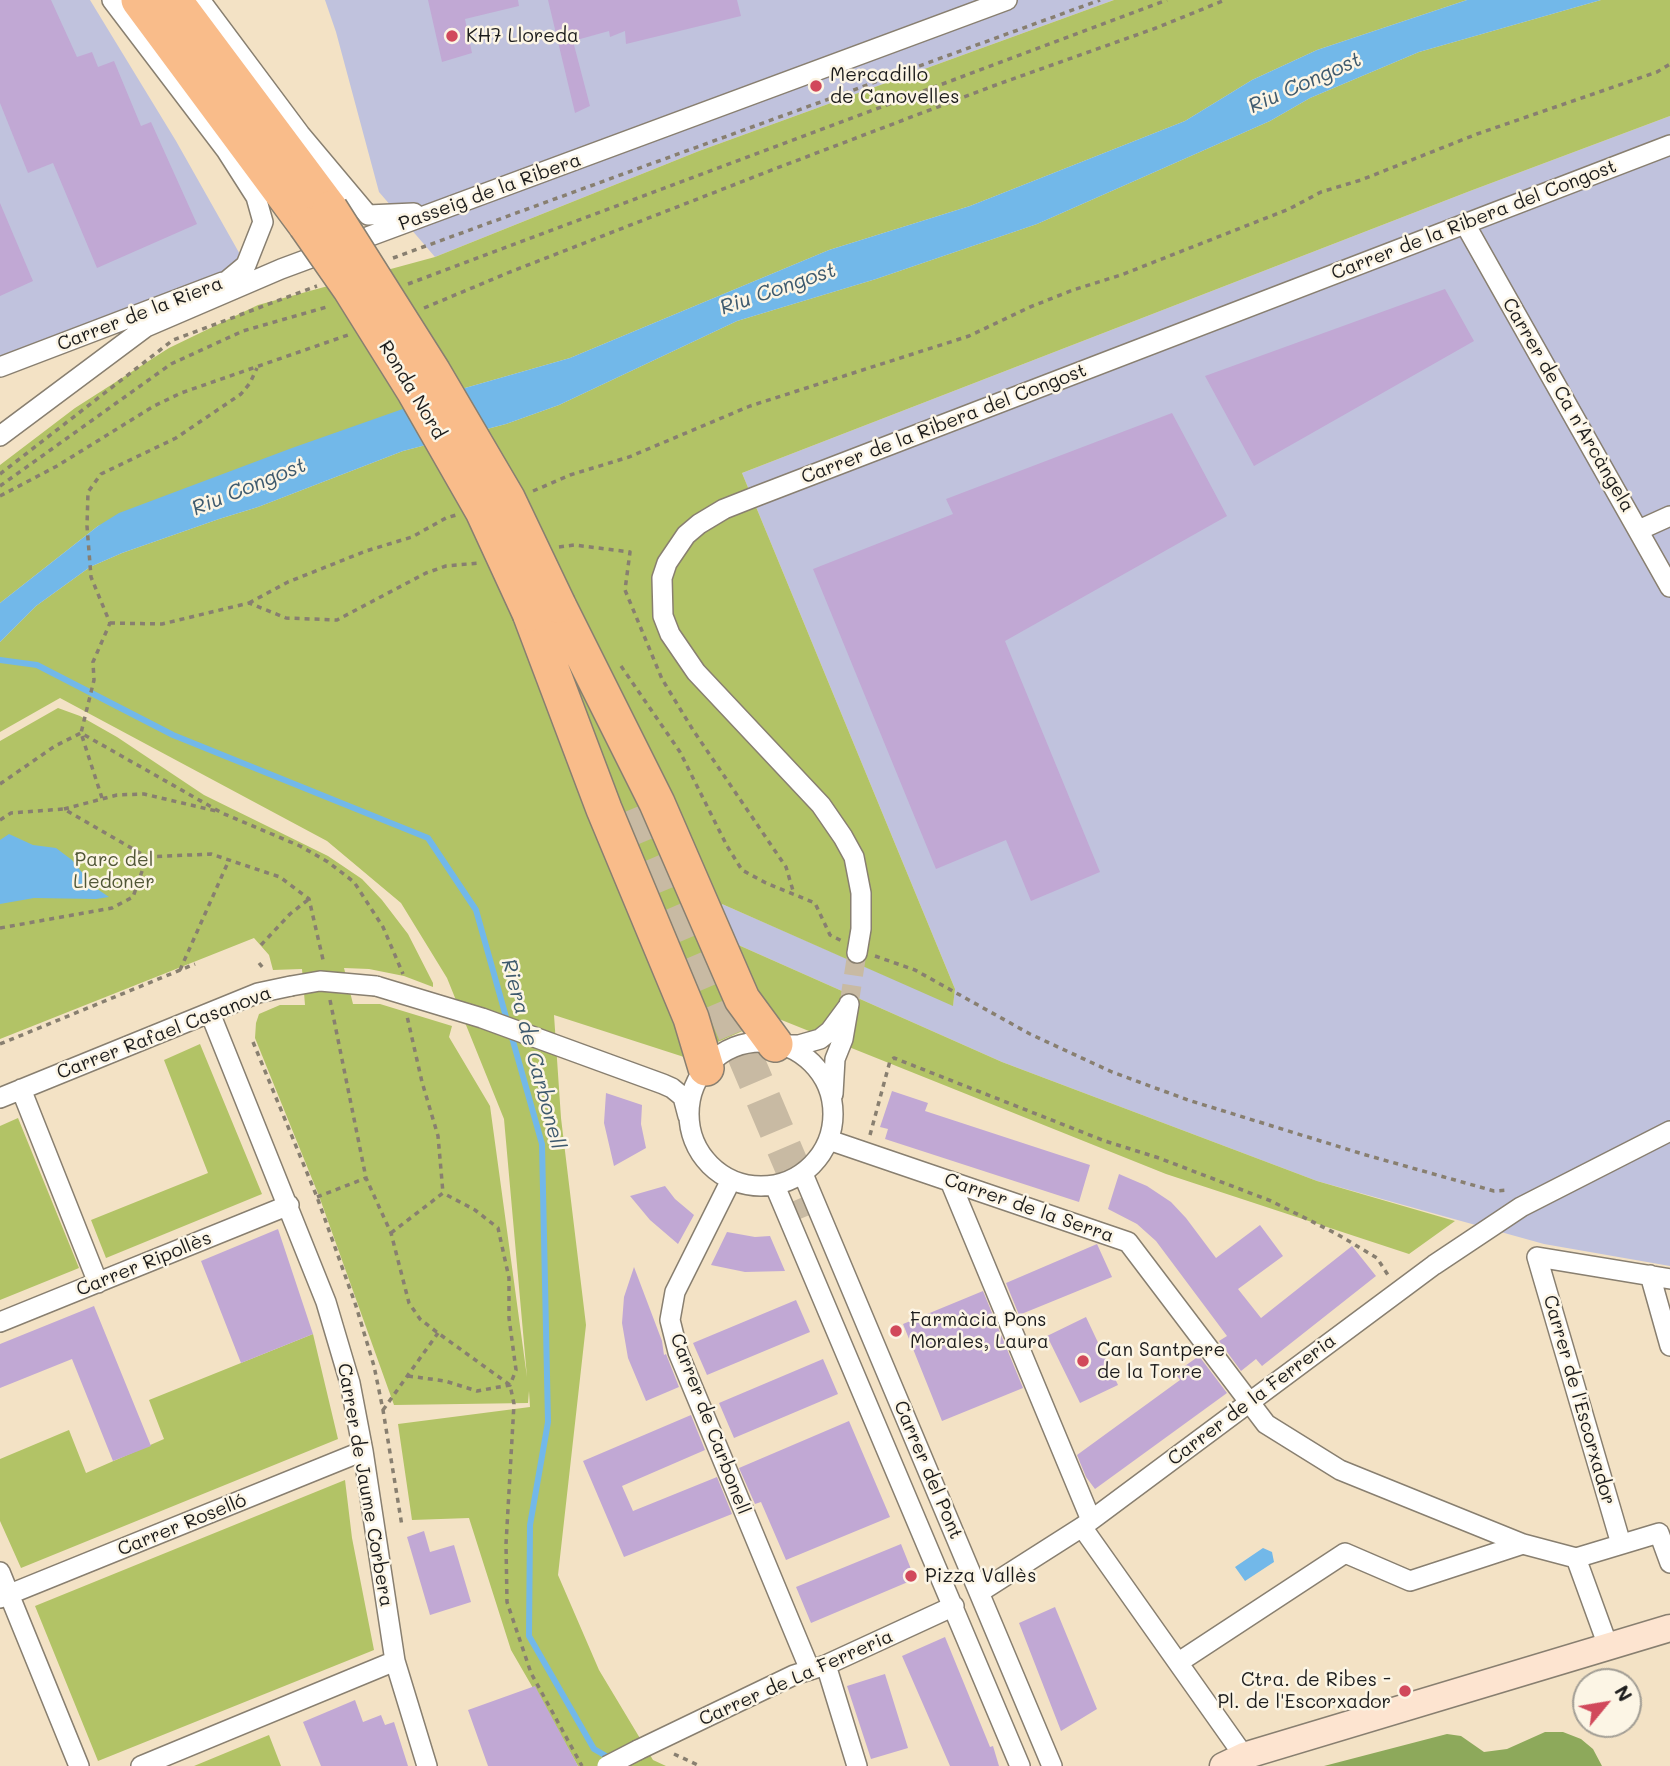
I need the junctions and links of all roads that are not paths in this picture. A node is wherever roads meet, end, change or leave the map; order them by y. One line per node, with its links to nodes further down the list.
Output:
1 (111, 0): 11 (street)
2 (139, 0): 8 (highway, Ronda Nord)
3 (174, 0): 8 (highway, Ronda Nord)
4 (200, 0): 7 (street)
5 (1007, 0): 7 (street, Passeig de la Ribera)
6 (1670, 145): 9 (street, Carrer de la Ribera del Congost)
7 (442, 209): 10 (street, Passeig de la Ribera)
8 (318, 217): 18 (highway, Ronda Nord, bridge); 18 (highway, Ronda Nord, bridge)
9 (1465, 224): 16 (street, Carrer de Ca n'Arcàngela); 20 (street, Carrer de la Ribera del Congost)
10 (281, 269): 11 (street, Carrer de la Riera); 12 (street, Passeig de la Ribera)
11 (229, 279): 12 (street); 13 (street, Carrer de la Riera)
12 (199, 305): 14 (street, Passeig de la Ribera)
13 (0, 367)
14 (0, 436)
15 (1670, 516): 16 (street)
16 (1639, 530): 17 (street, Carrer de Ca n'Arcàngela)
17 (1670, 587)
18 (544, 609): 19 (highway, Ronda Nord); 22 (highway); 23 (highway)
19 (632, 811)
20 (858, 951)
21 (210, 1013): 24 (street, Carrer Rafael Casanova, bridge); 25 (street, Carrer Rafael Casanova); 35 (street, Carrer de Jaume Corbera)
22 (779, 1044): 23 (street); 27 (street); 27 (street)
23 (704, 1070): 24 (street); 28 (street)
24 (663, 1084): 28 (street)
25 (21, 1089): 26 (street, Carrer Rafael Casanova); 38 (street)
26 (0, 1098)
27 (833, 1102): 30 (street)
28 (689, 1120): 32 (street)
29 (1670, 1131): 41 (street, Carrer de la Ferreria)
30 (829, 1140): 31 (street); 33 (street, Carrer de la Serra)
31 (803, 1174): 34 (street); 50 (street, Carrer del Pont)
32 (731, 1180): 34 (street); 57 (street, Carrer de Carbonell)
33 (950, 1181): 41 (street, Carrer de la Serra); 43 (street)
34 (775, 1186): 52 (street, Carrer del Pont)
35 (289, 1205): 38 (street, Carrer Ripollès); 42 (street, Carrer de Jaume Corbera)
36 (1650, 1275): 37 (street); 40 (street); 46 (street, Carrer de l'Escorxador)
37 (1670, 1279)
38 (98, 1283): 39 (street, Carrer Ripollès)
39 (0, 1322)
40 (1670, 1346)
41 (1250, 1402): 43 (street, Carrer de la Ferreria); 45 (street, Carrer de la Serra)
42 (363, 1451): 51 (street, Carrer Roselló); 55 (street, Carrer de Jaume Corbera)
43 (1086, 1524): 50 (street, Carrer de la Ferreria); 56 (street)
44 (1665, 1528): 46 (street); 48 (street)
45 (1523, 1544): 47 (street, Carrer de la Serra); 56 (street)
46 (1621, 1544): 47 (street)
47 (1576, 1558): 54 (street)
48 (1670, 1563)
49 (0, 1572): 51 (street)
50 (981, 1592): 65 (street, Carrer del Pont)
51 (4, 1596): 59 (street)
52 (954, 1606): 57 (street, Carrer de La Ferreria); 64 (street, Carrer del Pont)
53 (1667, 1632): 54 (street)
54 (1608, 1646): 58 (street)
55 (396, 1661): 60 (street); 61 (street, Carrer de Jaume Corbera)
56 (1179, 1662): 58 (street)
57 (818, 1667): 62 (street, Carrer de La Ferreria, bridge); 63 (street, Carrer de Carbonell)
58 (1234, 1761)
59 (79, 1766)
60 (141, 1766)
61 (428, 1766)
62 (607, 1766)
63 (858, 1766)
64 (1020, 1766)
65 (1052, 1766)

